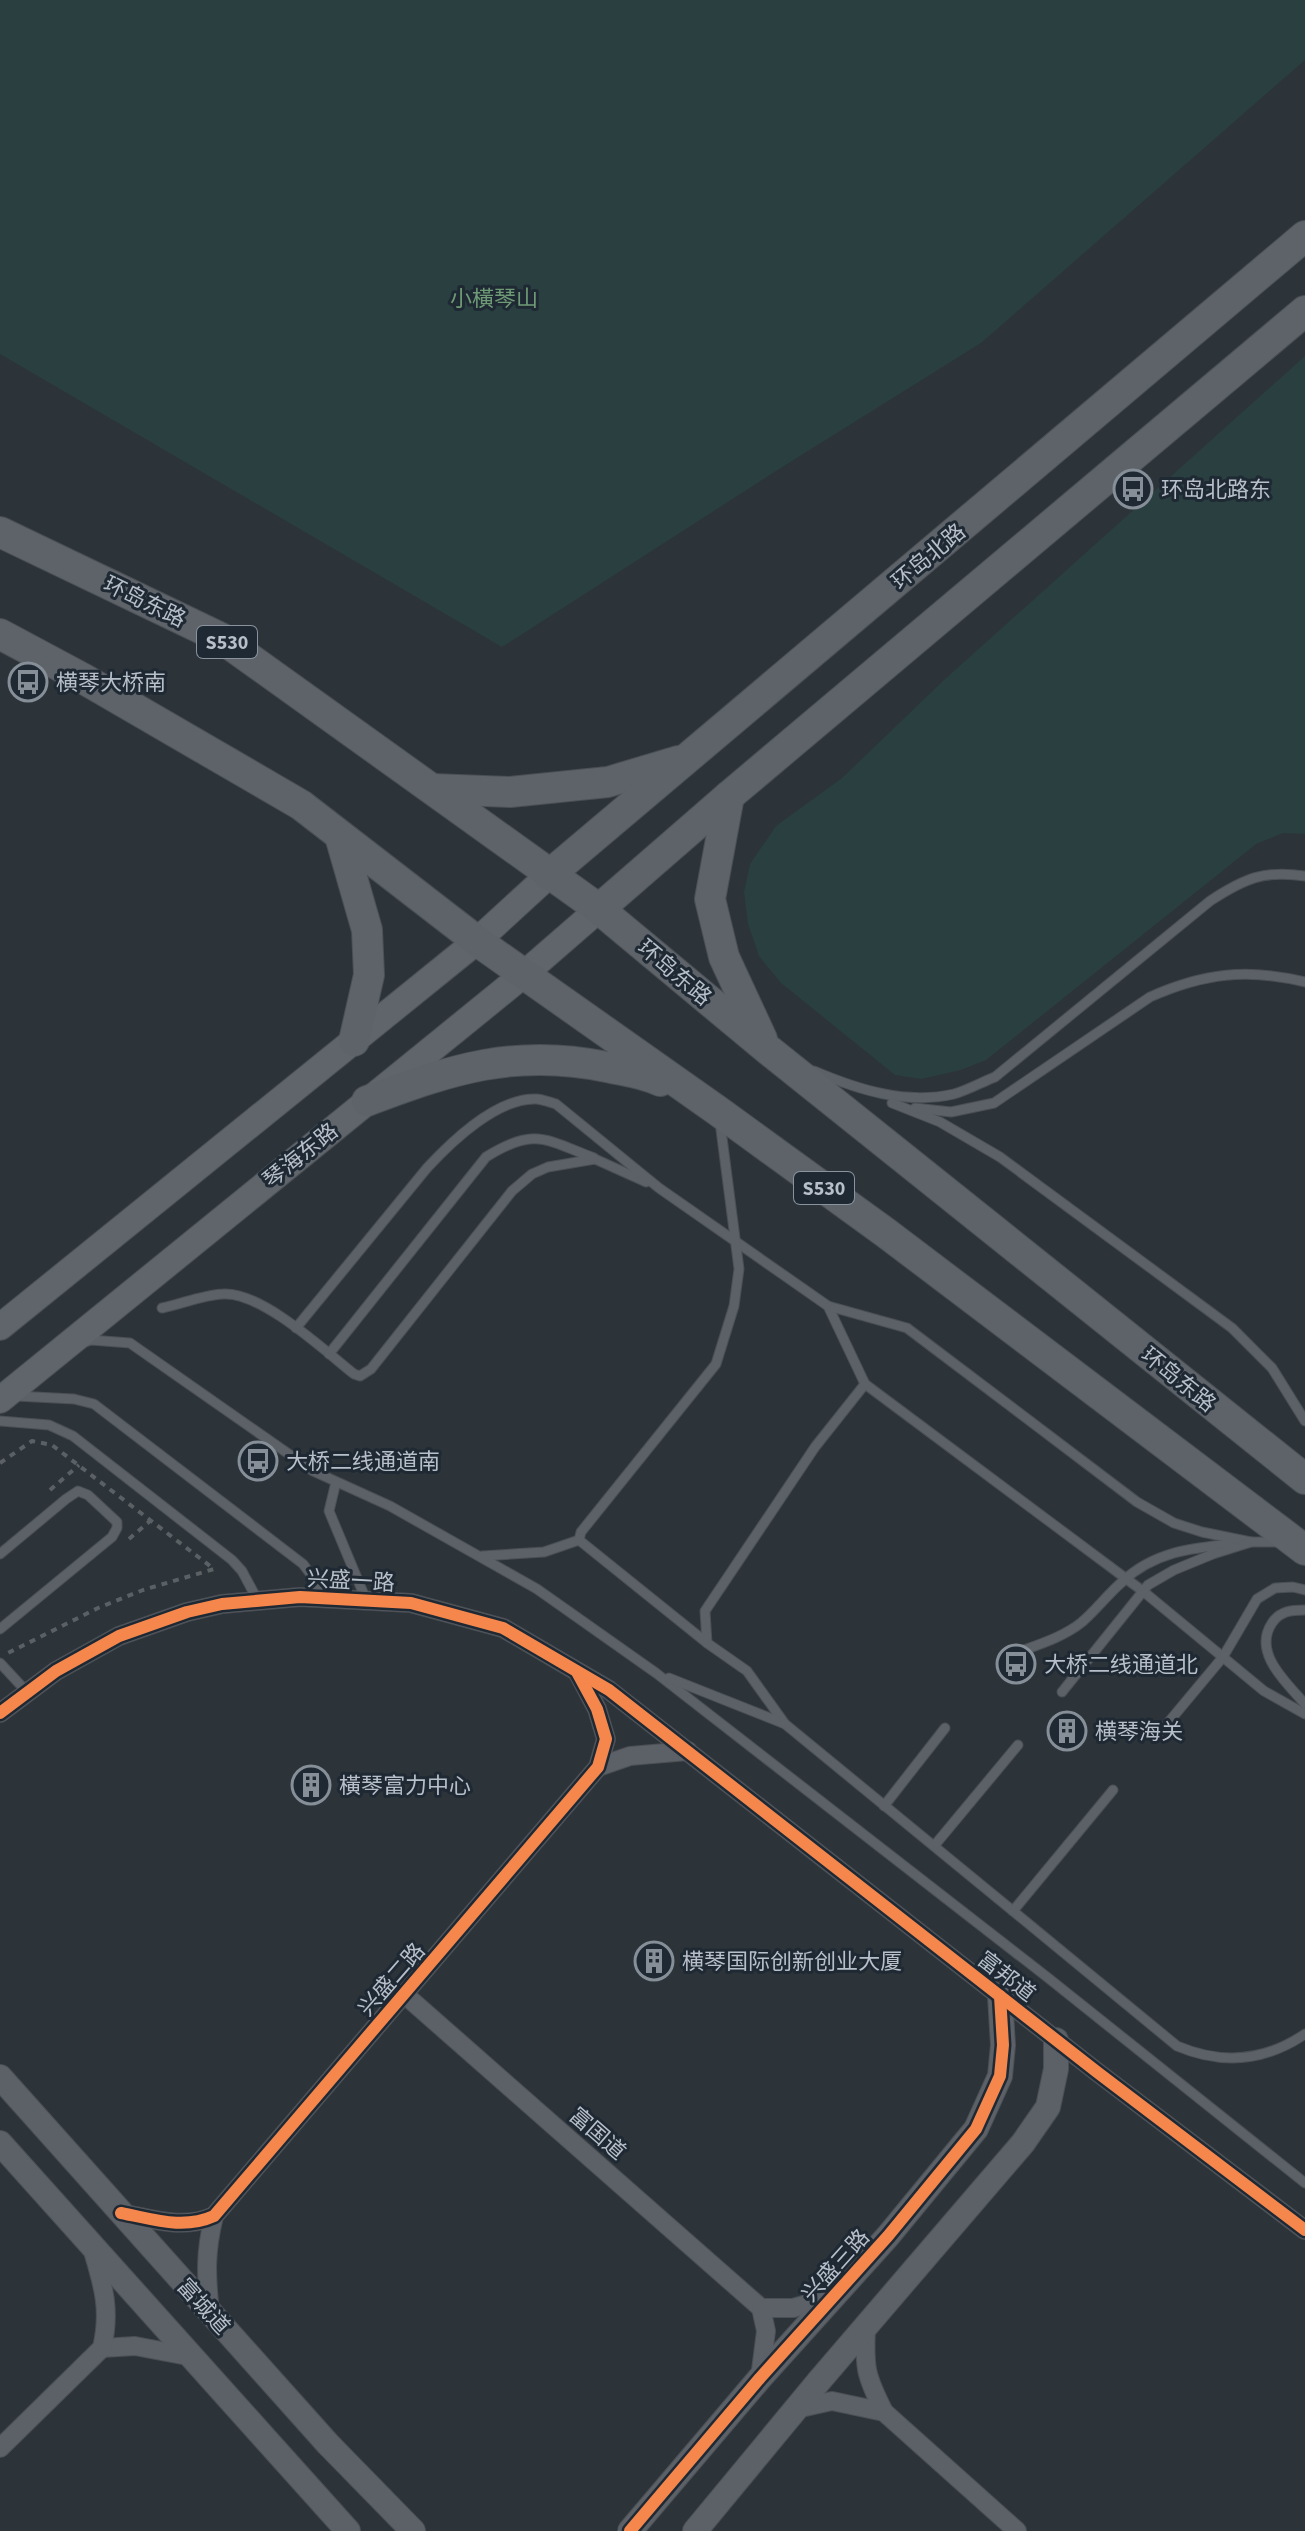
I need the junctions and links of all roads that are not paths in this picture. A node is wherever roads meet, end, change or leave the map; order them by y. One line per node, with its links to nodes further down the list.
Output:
1 (1305, 236): 5 (main road, 环岛北路)
2 (1305, 311): 7 (main road)
3 (0, 532): 6 (main road, 环岛东路 / S530)
4 (0, 634): 8 (main road, S530)
5 (691, 757): 6 (main road); 9 (main road, 环岛北路)
6 (433, 789): 9 (main road, 环岛东路 / S530)
7 (729, 796): 11 (main road); 16 (main road)
8 (340, 836): 12 (main road, S530); 15 (main road)
9 (549, 875): 11 (main road, 环岛东路 / S530); 12 (main road)
10 (1305, 876): 17 (lane)
11 (599, 909): 13 (main road, 琴海东路); 16 (main road, 环岛东路 / S530)
12 (477, 941): 13 (main road, S530); 15 (main road)
13 (523, 975): 18 (main road, 琴海东路); 20 (main road, S530)
14 (1305, 982): 19 (lane)
15 (354, 1041): 26 (main road)
16 (766, 1048): 17 (lane); 33 (main road, 环岛东路 / S530)
17 (850, 1086): 19 (lane)
18 (367, 1101): 20 (main road); 28 (main road, 琴海东路)
19 (892, 1103): 32 (lane)
20 (718, 1111): 23 (lane); 37 (main road, S530)
21 (595, 1159): 22 (lane); 29 (lane); 29 (lane)
22 (659, 1188): 23 (lane); 27 (lane)
23 (734, 1241): 24 (lane); 35 (lane)
24 (828, 1306): 30 (lane); 36 (lane)
25 (162, 1308): 27 (lane)
26 (0, 1327)
27 (296, 1328): 29 (lane)
28 (63, 1348): 31 (main road, 琴海东路); 34 (lane)
29 (329, 1354)
30 (865, 1384): 40 (lane); 48 (lane)
31 (1, 1406): 43 (lane); 44 (lane)
32 (1305, 1421)
33 (1305, 1479)
34 (336, 1482): 39 (lane); 45 (lane)
35 (579, 1540): 39 (lane); 48 (lane)
36 (1251, 1542): 37 (lane); 40 (lane); 42 (lane)
37 (1304, 1549)
38 (0, 1554): 47 (lane)
39 (482, 1556): 53 (lane)
40 (1125, 1578): 42 (lane); 49 (lane)
41 (1305, 1590): 50 (lane)
42 (1144, 1592): 50 (lane); 55 (lane)
43 (321, 1598): 44 (street, 兴盛一路); 45 (street, 兴盛一路)
44 (257, 1599): 54 (street, 兴盛一路)
45 (367, 1603): 52 (street, 兴盛一路)
46 (1305, 1610): 57 (lane)
47 (0, 1629)
48 (707, 1643): 59 (lane)
49 (1008, 1656)
50 (1223, 1657): 58 (lane); 61 (lane)
51 (3, 1659): 54 (lane)
52 (576, 1671): 63 (street, 兴盛一路); 64 (street)
53 (656, 1673): 59 (lane); 75 (lane)
54 (27, 1692): 56 (street, 兴盛一路)
55 (1062, 1692)
56 (3, 1704)
57 (1305, 1704)
58 (1305, 1714)
59 (785, 1724): 66 (lane)
60 (945, 1728): 66 (lane)
61 (1157, 1736)
62 (1018, 1745): 67 (lane)
63 (688, 1751): 64 (street); 70 (street, 富邦道)
64 (598, 1767): 69 (street, 兴盛二路)
65 (1113, 1790): 68 (lane)
66 (884, 1806): 67 (lane)
67 (934, 1846): 68 (lane)
68 (1013, 1911): 71 (lane)
69 (404, 1994): 77 (street, 兴盛二路); 81 (street, 富国道)
70 (1000, 1996): 72 (street, 富邦道); 80 (street, 兴盛三路)
71 (1305, 2034)
72 (1056, 2040): 78 (street, 富邦道); 83 (street)
73 (0, 2077): 76 (street, 富城道)
74 (0, 2143): 79 (street, 富城道)
75 (1305, 2183)
76 (121, 2213): 77 (street); 82 (street, 富城道)
77 (214, 2216): 82 (street)
78 (1305, 2230)
79 (91, 2244): 84 (street); 85 (street, 富城道)
80 (833, 2297): 81 (street); 86 (street, 兴盛三路)
81 (761, 2308): 86 (street)
82 (210, 2312): 91 (street, 富城道)
83 (866, 2328): 87 (street); 88 (street)
84 (102, 2348): 85 (street); 89 (street)
85 (193, 2357): 90 (street, 富城道)
86 (760, 2378): 92 (street, 兴盛三路)
87 (796, 2409): 88 (street); 93 (street)
88 (884, 2412): 94 (street)
89 (0, 2448)
90 (348, 2531)
91 (413, 2531)
92 (630, 2531)
93 (695, 2531)
94 (1017, 2531)

